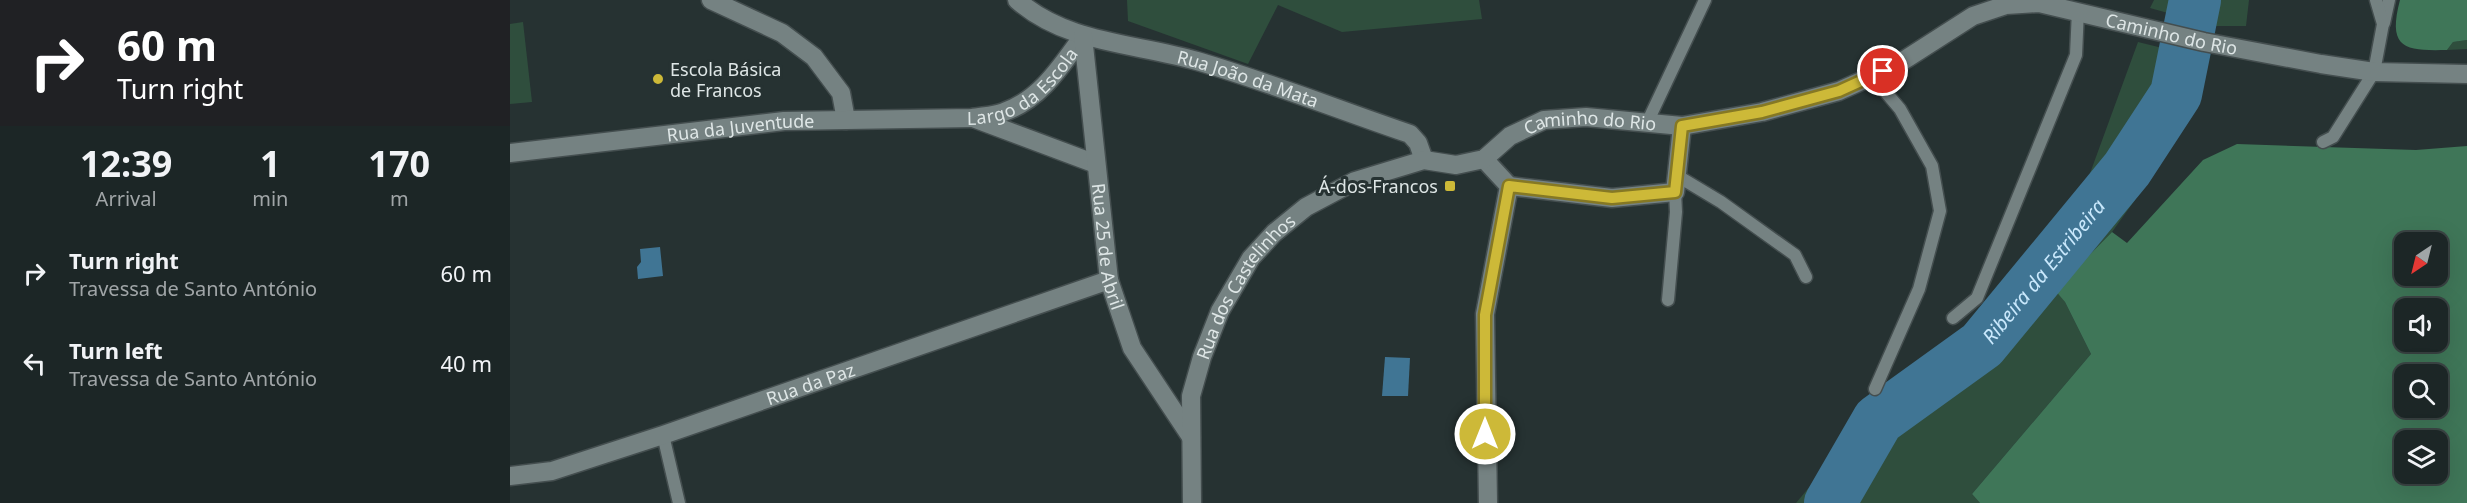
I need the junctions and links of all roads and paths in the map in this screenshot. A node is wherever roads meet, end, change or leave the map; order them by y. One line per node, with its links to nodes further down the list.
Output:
1 (711, 0): 13 (street)
2 (1017, 0): 8 (street, Largo da Escola)
3 (1705, 0): 14 (lane)
4 (2376, 0): 7 (lane)
5 (2389, 0): 7 (lane)
6 (2077, 5): 9 (street, Caminho do Rio); 11 (street, Caminho do Rio); 26 (lane)
7 (2383, 24): 9 (lane)
8 (1083, 36): 12 (street, Largo da Escola); 19 (street, Rua João da Mata); 20 (street, Rua 25 de Abril)
9 (2374, 72): 10 (street, Caminho do Rio); 16 (lane)
10 (2467, 74)
11 (1872, 76): 15 (street, Caminho do Rio); 27 (lane)
12 (972, 118): 13 (street, Rua da Juventude); 20 (street, Largo da Escola)
13 (846, 120): 17 (street, Rua da Juventude)
14 (1647, 123): 15 (street, Caminho do Rio); 18 (street, Caminho do Rio)
15 (1682, 126): 21 (street)
16 (2323, 142)
17 (510, 153)
18 (1484, 159): 19 (street); 22 (street)
19 (1424, 160): 29 (street, Rua dos Castelinhos)
20 (1096, 164): 24 (street, Rua 25 de Abril)
21 (1676, 183): 22 (street); 23 (lane); 25 (lane)
22 (1509, 186): 33 (street)
23 (1806, 277)
24 (1108, 280): 28 (street, Rua da Paz); 29 (street, Rua 25 de Abril)
25 (1668, 300)
26 (1953, 318)
27 (1875, 389)
28 (663, 435): 30 (street, Rua da Paz); 31 (lane)
29 (1191, 437): 32 (street, Rua dos Castelinhos)
30 (510, 476)
31 (679, 503)
32 (1192, 503)
33 (1488, 503)

